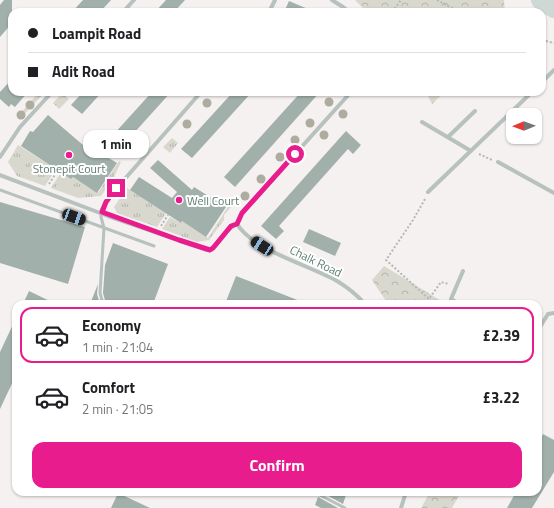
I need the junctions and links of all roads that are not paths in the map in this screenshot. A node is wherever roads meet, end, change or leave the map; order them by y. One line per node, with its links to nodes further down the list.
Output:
1 (134, 0): 4 (street)
2 (332, 0): 5 (street)
3 (541, 0): 6 (main road)
4 (126, 8)
5 (344, 8)
6 (554, 8)
7 (554, 70): 8 (street)
8 (546, 78)
9 (48, 96): 17 (street)
10 (197, 96): 23 (street)
11 (347, 96): 24 (street)
12 (528, 96): 16 (street)
13 (475, 111): 15 (street)
14 (422, 122): 15 (street)
15 (448, 137): 16 (street)
16 (471, 151): 21 (street)
17 (0, 157)
18 (498, 162): 22 (street)
19 (0, 175): 23 (street)
20 (0, 190): 25 (lane)
21 (428, 192)
22 (554, 193)
23 (102, 212): 24 (street); 25 (lane)
24 (237, 224): 29 (street, Chalk Road)
25 (104, 228): 26 (lane); 28 (lane)
26 (154, 246)
27 (463, 271): 30 (street)
28 (102, 300)
29 (362, 300)
30 (453, 300)
31 (554, 313): 32 (street)
32 (542, 324)
33 (322, 496): 35 (lane)
34 (405, 496): 36 (street)
35 (345, 508)
36 (401, 508)

